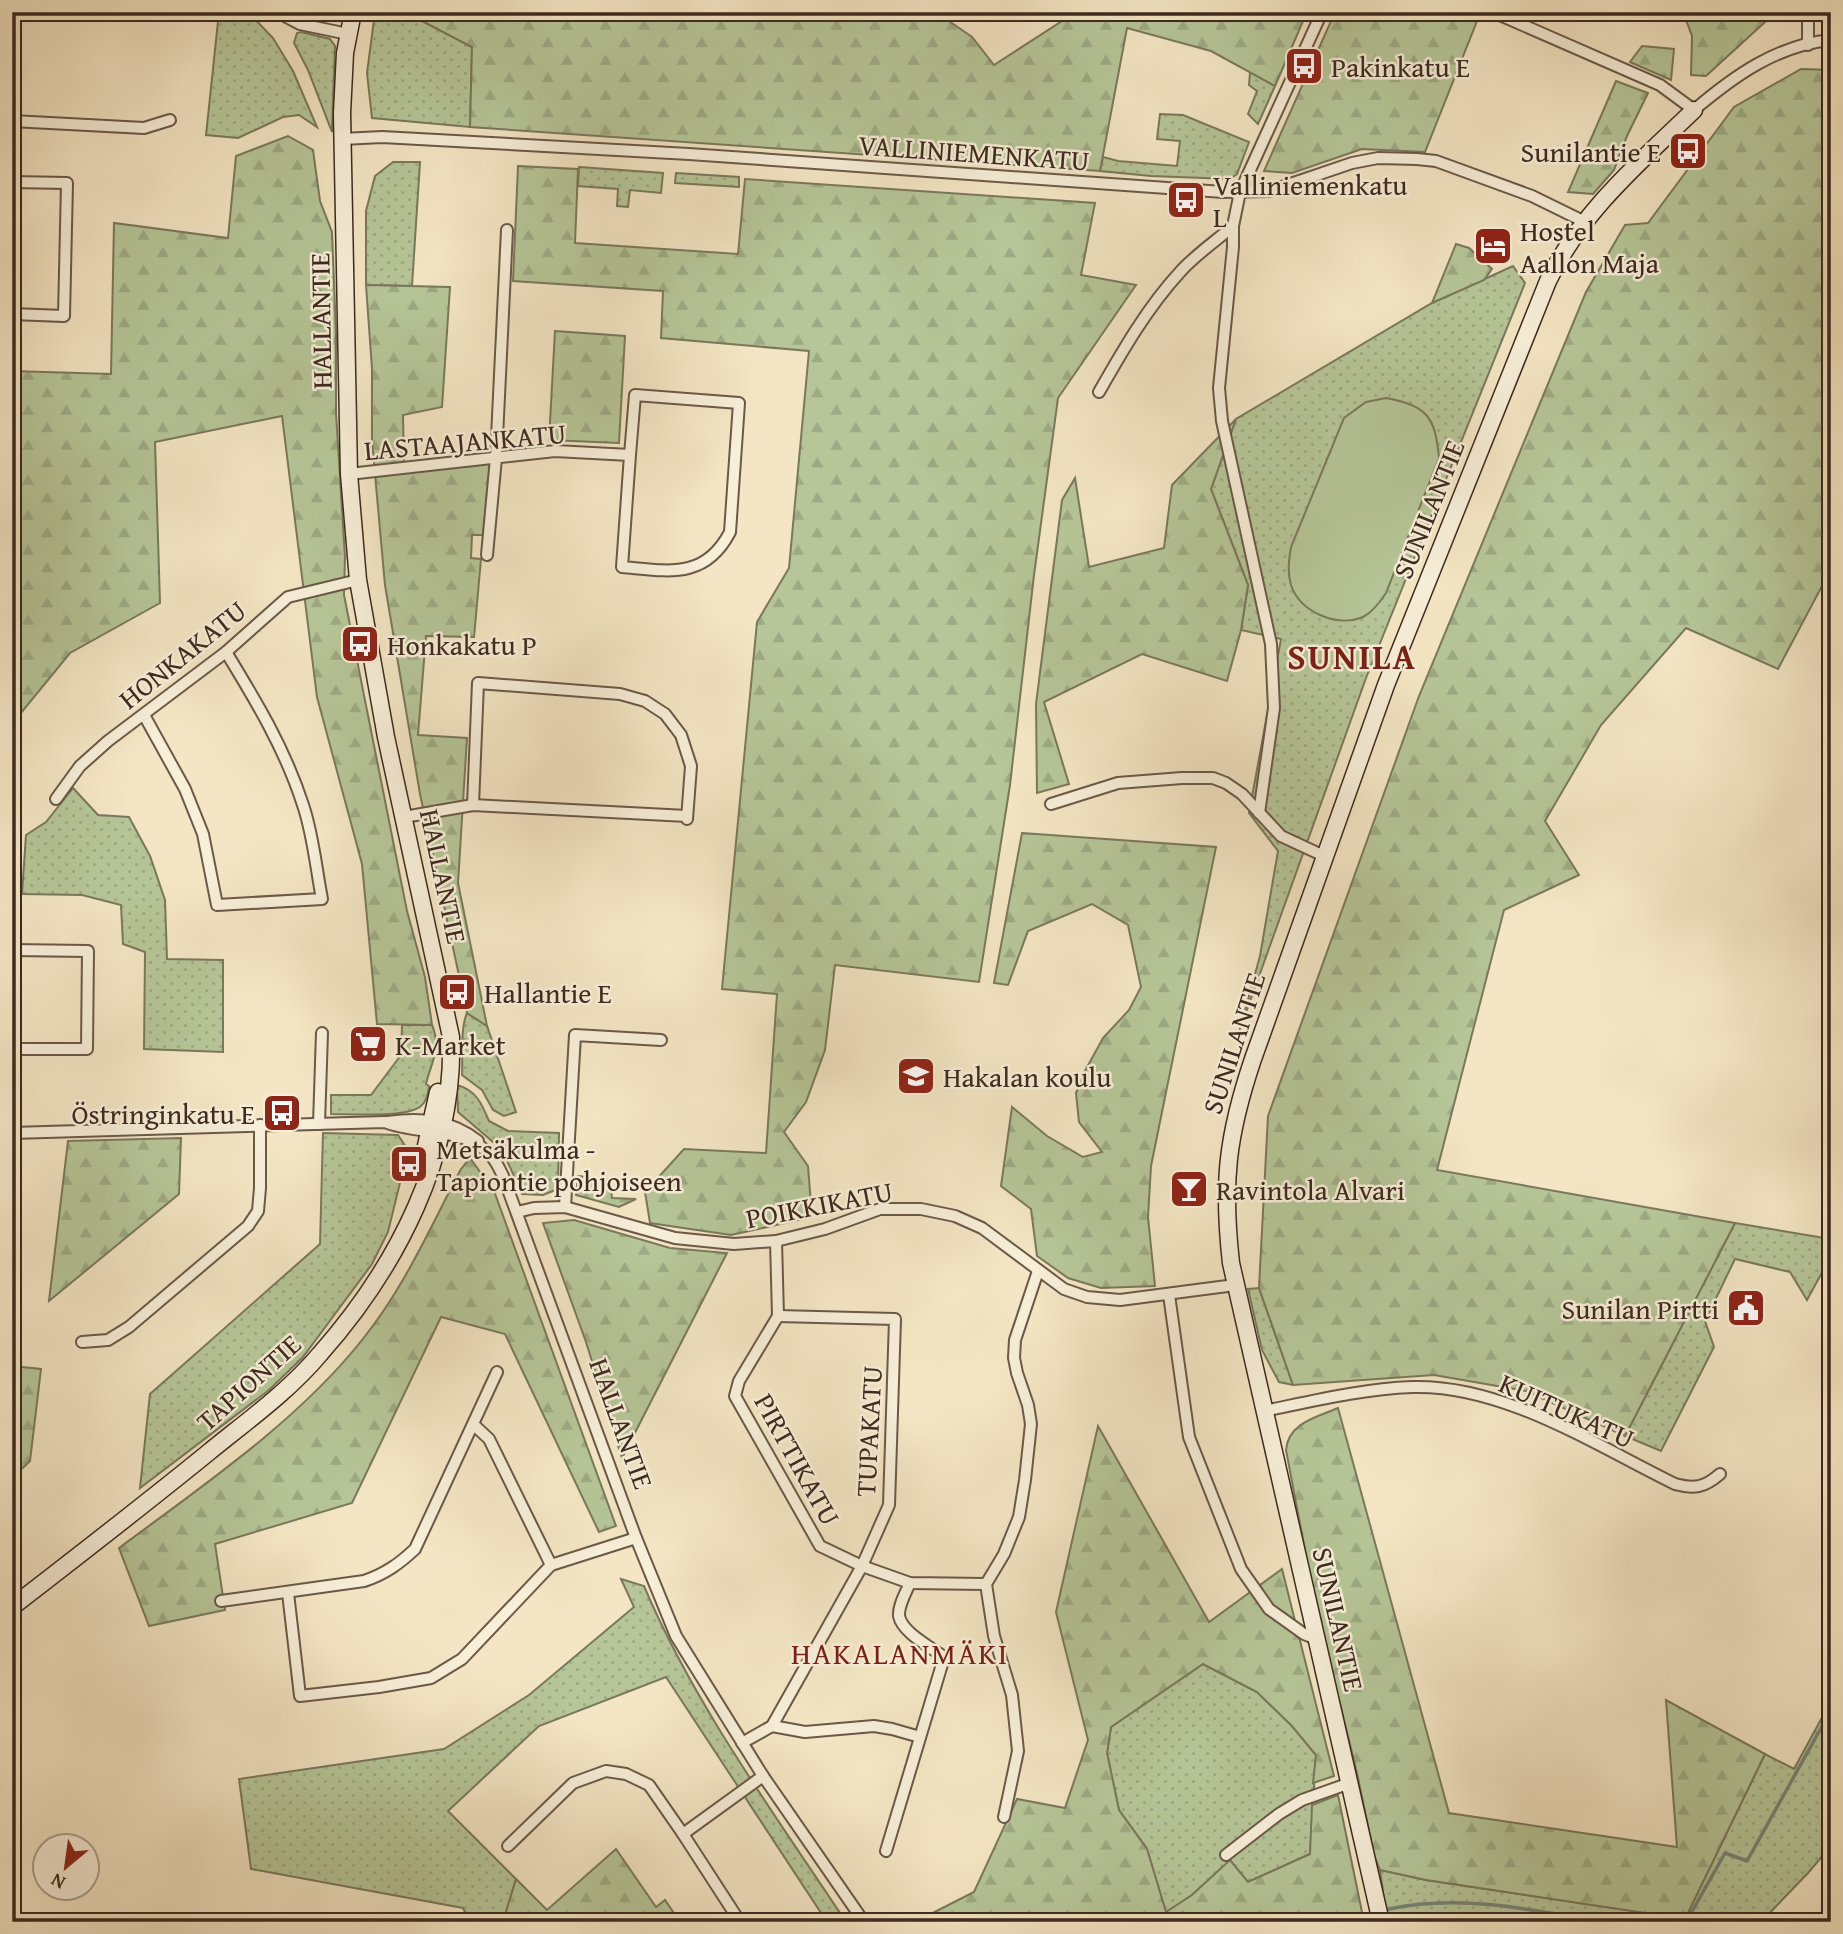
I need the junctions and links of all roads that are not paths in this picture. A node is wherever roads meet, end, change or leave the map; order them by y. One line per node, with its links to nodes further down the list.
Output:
1 (277, 12): 6 (street)
2 (353, 12): 6 (street, HALLANTIE)
3 (1322, 12): 14 (street)
4 (1493, 12): 9 (street)
5 (1808, 12): 8 (street)
6 (348, 34): 12 (street, HALLANTIE)
7 (1831, 40): 8 (street)
8 (1808, 45): 9 (street)
9 (1694, 110): 15 (street, SUNILANTIE)
10 (170, 120): 11 (street)
11 (12, 121)
12 (342, 139): 14 (street, VALLINIEMENKATU); 22 (street, HALLANTIE)
13 (12, 182): 18 (street)
14 (1240, 192): 15 (street, VALLINIEMENKATU); 16 (street)
15 (1585, 222): 32 (street, SUNILANTIE)
16 (1233, 226): 19 (street); 30 (street)
17 (507, 230): 21 (street)
18 (12, 314)
19 (1099, 392)
20 (630, 456): 20 (street); 21 (street, LASTAAJANKATU)
21 (496, 458): 22 (street, LASTAAJANKATU); 23 (street)
22 (349, 474): 24 (street, HALLANTIE)
23 (487, 555)
24 (358, 580): 25 (street, HONKAKATU); 31 (street, HALLANTIE)
25 (226, 652): 26 (street, HONKAKATU); 26 (street)
26 (144, 715): 27 (street, HONKAKATU)
27 (56, 799)
28 (1051, 804): 30 (street)
29 (473, 805): 29 (street); 31 (street)
30 (1259, 813): 32 (street)
31 (404, 817): 39 (street, HALLANTIE)
32 (1325, 856): 45 (street, SUNILANTIE)
33 (12, 950): 36 (street)
34 (322, 1033): 37 (street)
35 (661, 1040): 41 (street)
36 (12, 1049)
37 (319, 1124): 38 (street, HALLANTIE); 39 (street, HALLANTIE)
38 (260, 1125): 40 (street, HALLANTIE); 48 (street)
39 (436, 1128): 42 (street, HALLANTIE); 60 (street, TAPIONTIE)
40 (12, 1133)
41 (565, 1207): 42 (street, POIKKIKATU); 43 (street, POIKKIKATU)
42 (517, 1212): 53 (street, HALLANTIE)
43 (776, 1241): 44 (street, POIKKIKATU); 47 (street)
44 (1038, 1271): 46 (street, POIKKIKATU); 57 (street)
45 (1235, 1285): 46 (street, POIKKIKATU); 50 (street, SUNILANTIE)
46 (1169, 1295): 61 (street)
47 (778, 1316): 55 (street, PIRTTIKATU); 55 (street, TUPAKATU)
48 (82, 1342)
49 (497, 1372): 51 (street)
50 (1264, 1411): 52 (street, KUITUKATU); 61 (street, SUNILANTIE)
51 (474, 1425): 54 (street); 58 (street)
52 (1720, 1474)
53 (636, 1538): 54 (street); 64 (street, HALLANTIE)
54 (551, 1565): 58 (street)
55 (862, 1566): 56 (street, PIRTTIKATU); 62 (street, TUPAKATU)
56 (910, 1583): 57 (street, PIRTTIKATU); 63 (street)
57 (986, 1584): 67 (street)
58 (288, 1593): 59 (street)
59 (221, 1601)
60 (12, 1607)
61 (1317, 1639): 66 (street, SUNILANTIE)
62 (772, 1726): 63 (street); 64 (street)
63 (920, 1737): 70 (street)
64 (742, 1743): 65 (street, HALLANTIE)
65 (763, 1776): 68 (street); 73 (street, HALLANTIE)
66 (1350, 1783): 71 (street); 74 (street, SUNILANTIE)
67 (1003, 1817)
68 (683, 1834): 69 (street); 72 (street)
69 (508, 1846)
70 (886, 1851)
71 (1226, 1855)
72 (740, 1922)
73 (864, 1922)
74 (1381, 1922)

